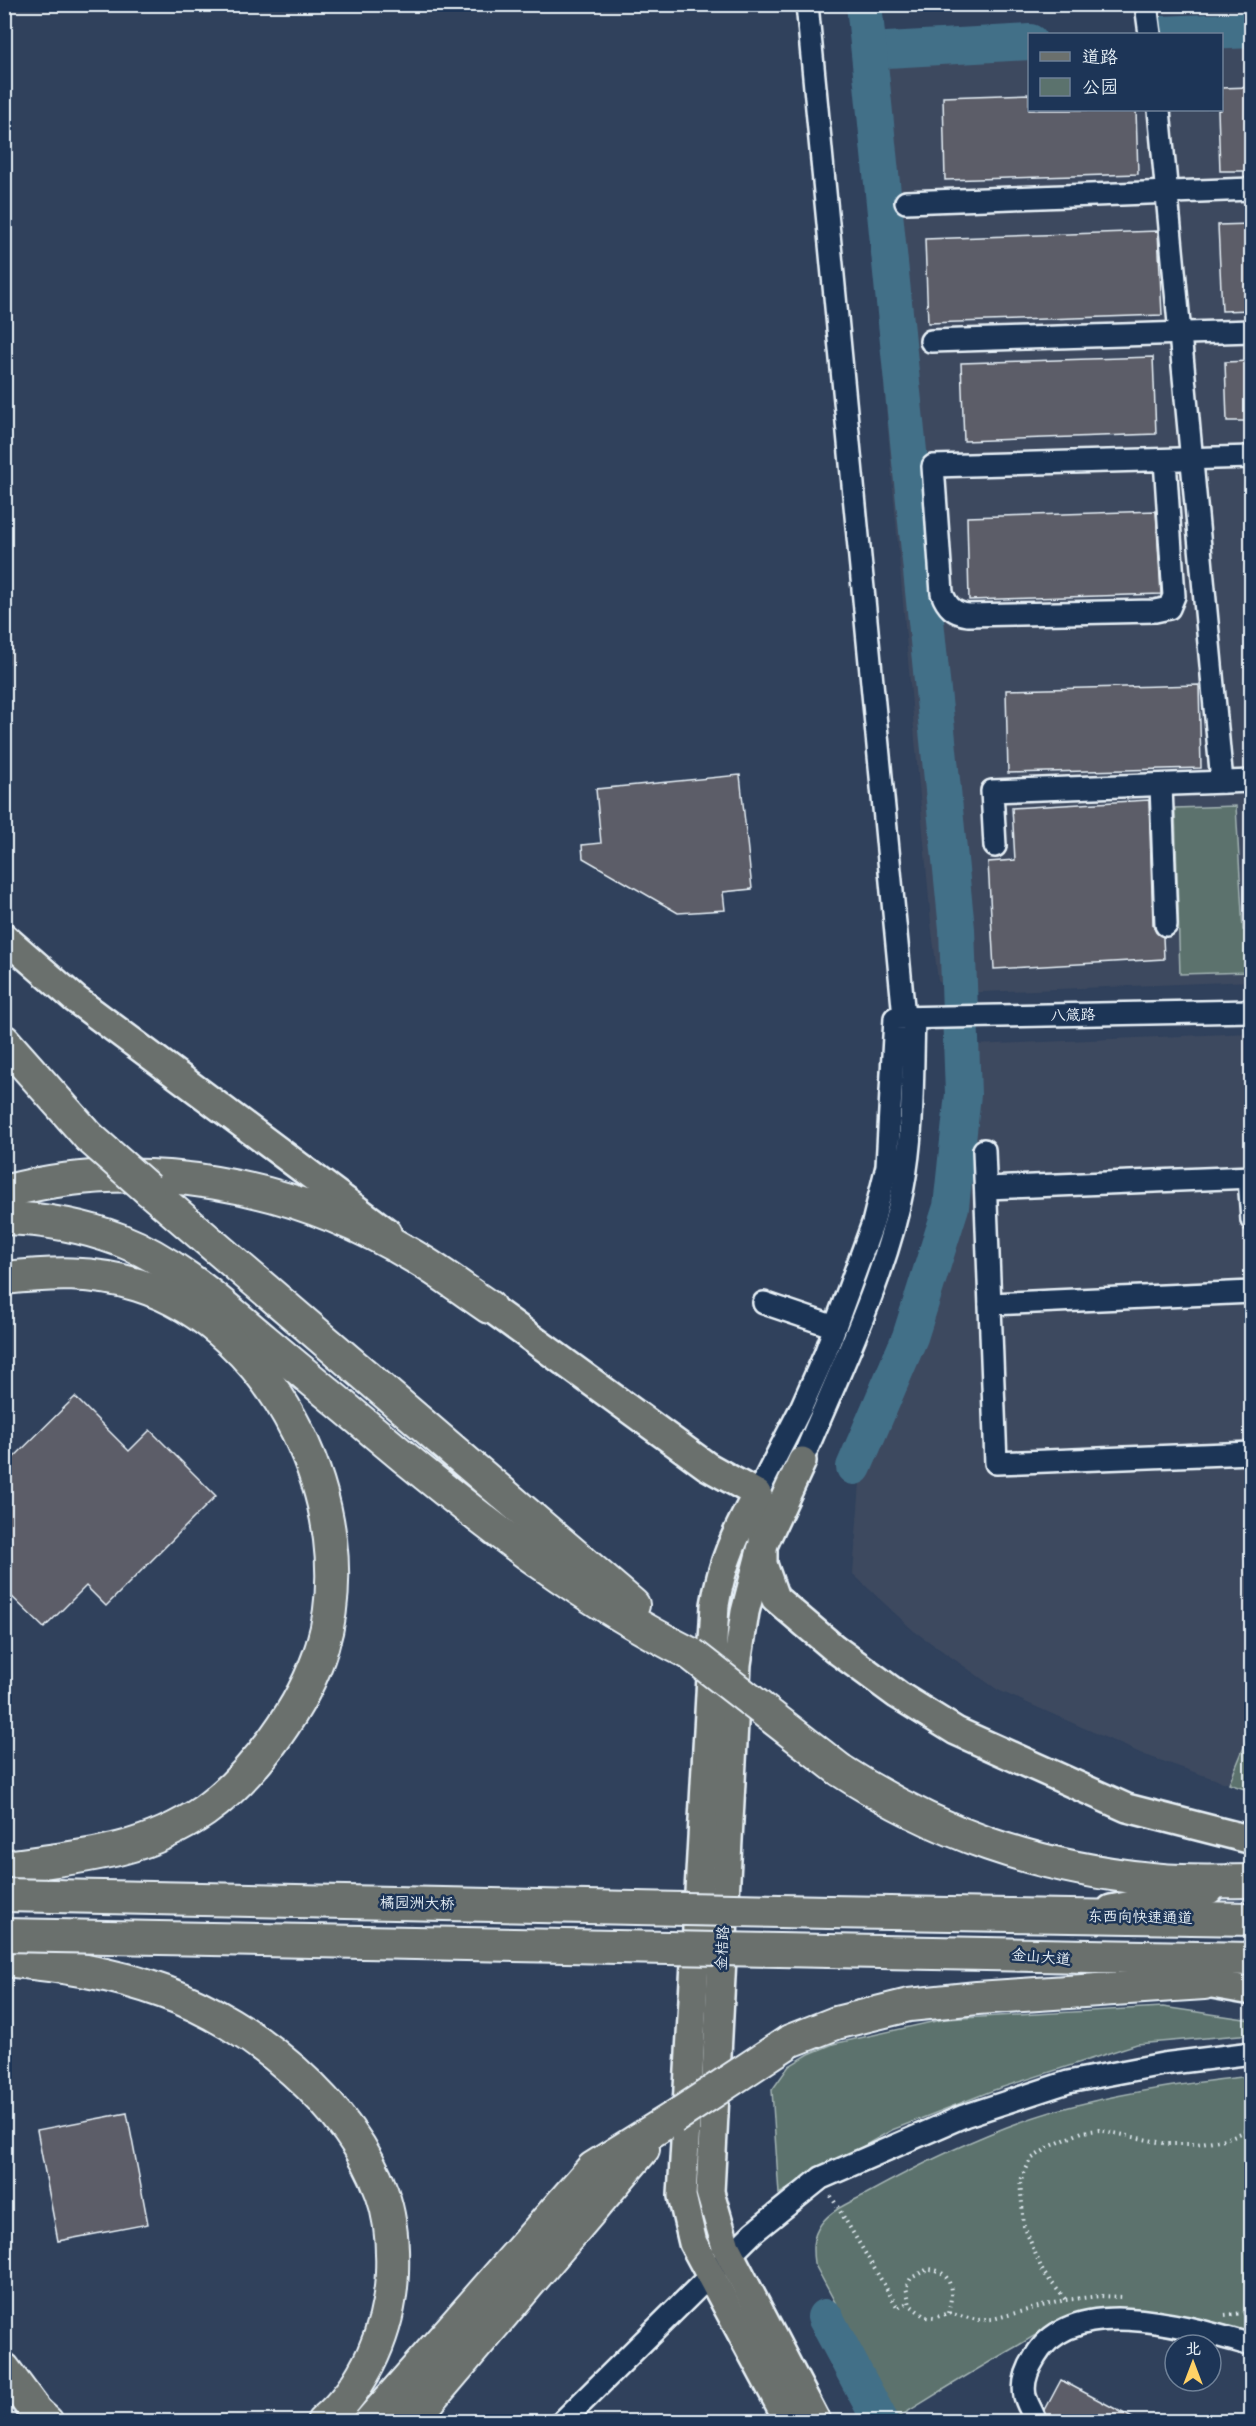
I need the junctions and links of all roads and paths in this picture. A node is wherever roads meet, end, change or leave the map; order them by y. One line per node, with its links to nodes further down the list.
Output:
1 (807, 4): 21 (street)
2 (1146, 4): 3 (street)
3 (1150, 33)
4 (1159, 111): 6 (street)
5 (1251, 189): 6 (street)
6 (1169, 192): 7 (street); 9 (street)
7 (906, 202)
8 (1251, 331): 9 (street)
9 (1181, 333): 10 (street); 12 (street)
10 (931, 341)
11 (1251, 457): 12 (street)
12 (1193, 459): 13 (street); 15 (street)
13 (1165, 460): 13 (street)
14 (1251, 781): 15 (street)
15 (1222, 782): 16 (street)
16 (1161, 785): 17 (street); 18 (street)
17 (995, 846)
18 (1166, 925)
19 (4, 937): 35 (main road)
20 (1251, 1011): 21 (street, 八箴路)
21 (904, 1018): 36 (street); 38 (street)
22 (4, 1041): 24 (highway)
23 (4, 1066): 24 (highway)
24 (89, 1137): 41 (highway, bridge)
25 (984, 1150): 27 (street)
26 (1250, 1177): 27 (street); 30 (street)
27 (986, 1188): 34 (street)
28 (4, 1192): 35 (highway)
29 (4, 1218): 41 (highway)
30 (1251, 1220)
31 (4, 1278): 43 (highway)
32 (1251, 1292): 34 (street)
33 (764, 1303): 36 (street)
34 (990, 1304): 37 (street)
35 (489, 1307): 39 (main road)
36 (835, 1327): 39 (street)
37 (1251, 1453)
38 (802, 1461): 40 (main road, 金桔路)
39 (757, 1494): 40 (main road); 59 (main road)
40 (761, 1550): 42 (main road); 58 (main road, 金桔路)
41 (691, 1654): 44 (highway, bridge)
42 (1251, 1840)
43 (4, 1867)
44 (1251, 1882): 46 (main road)
45 (4, 1895): 46 (highway, 橘园洲大桥, bridge)
46 (1028, 1915): 47 (highway, 东西向快速通道)
47 (1251, 1919)
48 (4, 1935): 49 (highway, 金山大道, bridge)
49 (1028, 1955): 50 (highway); 52 (main road, 金山大道)
50 (1251, 1959)
51 (4, 1960): 65 (highway)
52 (1204, 1983): 53 (main road, 金山大道); 55 (highway, bridge)
53 (1251, 1991)
54 (1251, 2053): 57 (street)
55 (673, 2118): 66 (highway); 67 (highway)
56 (1251, 2128): 60 (path)
57 (821, 2178): 58 (street); 61 (path)
58 (731, 2254): 59 (street); 70 (main road, 金桔路)
59 (711, 2277): 68 (street); 69 (main road)
60 (1065, 2300)
61 (909, 2301): 61 (path)
62 (1251, 2345): 71 (street)
63 (4, 2369): 64 (highway)
64 (47, 2421)
65 (323, 2421)
66 (370, 2421)
67 (411, 2421)
68 (562, 2421)
69 (789, 2421)
70 (817, 2421)
71 (1036, 2421)

